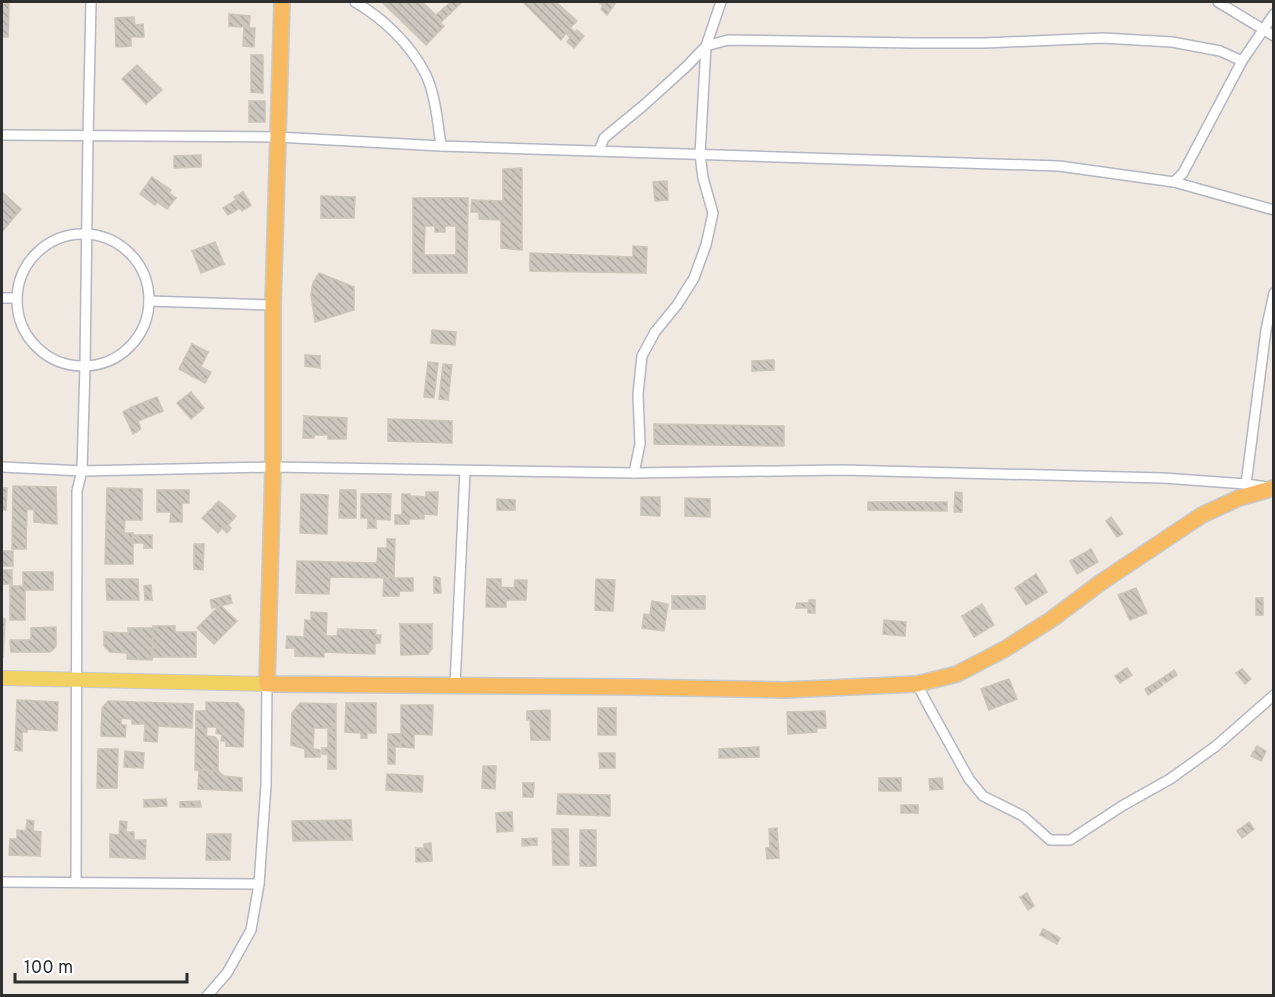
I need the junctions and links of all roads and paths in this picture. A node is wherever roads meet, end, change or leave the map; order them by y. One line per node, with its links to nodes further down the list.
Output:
1 (92, 2): 12 (street)
2 (282, 2): 13 (highway)
3 (355, 2): 14 (street)
4 (721, 2): 9 (street)
5 (1218, 2): 7 (street)
6 (1274, 14): 7 (street)
7 (1263, 29): 8 (street); 10 (street)
8 (1274, 36)
9 (706, 46): 10 (street); 15 (street); 16 (street)
10 (1242, 61): 17 (street)
11 (2, 135): 12 (street)
12 (88, 136): 13 (street); 19 (street)
13 (277, 137): 14 (street); 24 (highway)
14 (441, 146): 15 (street)
15 (599, 151): 16 (street)
16 (700, 154): 17 (street); 30 (street)
17 (1174, 182): 18 (street)
18 (1274, 210)
19 (87, 234): 22 (street); 23 (street); 25 (street)
20 (1274, 292): 31 (street)
21 (2, 298): 22 (street)
22 (16, 298): 25 (street)
23 (149, 301): 24 (street); 25 (street)
24 (273, 305): 27 (highway)
25 (85, 366): 28 (street)
26 (2, 467): 28 (street)
27 (273, 467): 28 (street); 29 (street); 35 (highway)
28 (82, 471): 34 (street)
29 (465, 471): 30 (street); 37 (street)
30 (634, 473): 31 (street)
31 (1245, 484): 32 (street)
32 (1273, 489): 36 (highway)
33 (2, 678): 34 (main road)
34 (75, 678): 35 (main road); 39 (street)
35 (267, 684): 37 (highway); 41 (street)
36 (917, 684): 37 (highway); 38 (street)
37 (455, 685)
38 (1274, 695)
39 (76, 881): 40 (street); 41 (street)
40 (2, 882)
41 (259, 884): 42 (street)
42 (207, 996)

